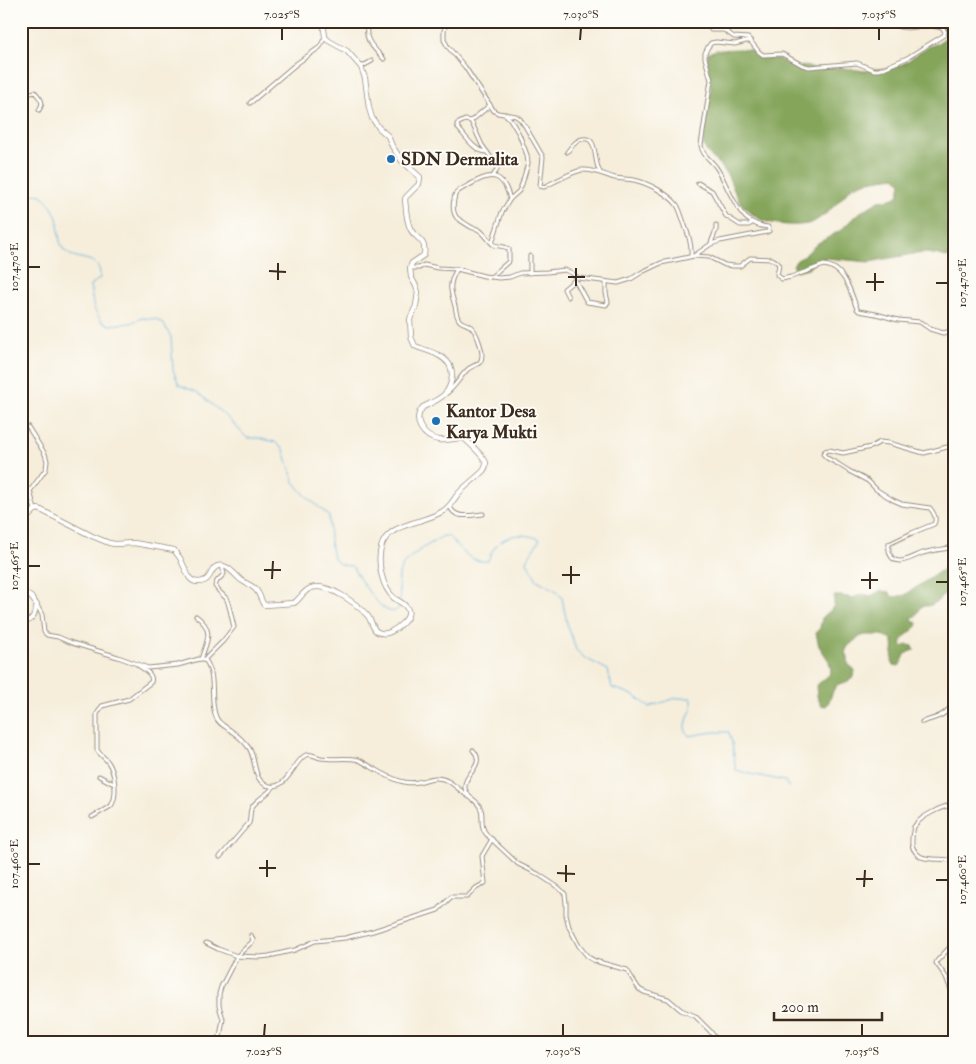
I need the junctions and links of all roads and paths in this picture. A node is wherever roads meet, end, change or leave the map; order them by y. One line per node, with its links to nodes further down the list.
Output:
1 (323, 21): 6 (street)
2 (368, 21): 8 (street)
3 (450, 21): 13 (street)
4 (710, 21): 7 (street)
5 (895, 21): 7 (street)
6 (325, 37): 10 (street); 12 (street)
7 (751, 41): 23 (street)
8 (384, 59)
9 (372, 60): 10 (street)
10 (361, 67): 29 (street)
11 (21, 90): 14 (street)
12 (250, 103)
13 (490, 105): 15 (street); 16 (street)
14 (39, 110)
15 (504, 114): 19 (street); 22 (street)
16 (471, 121): 17 (street); 17 (street)
17 (487, 152): 20 (street)
18 (567, 152): 19 (street)
19 (600, 173): 28 (street)
20 (493, 176): 22 (street); 25 (street)
21 (698, 183): 23 (street)
22 (510, 199): 25 (street)
23 (752, 223): 26 (street)
24 (716, 225): 26 (street)
25 (492, 243): 32 (street)
26 (711, 244): 28 (street)
27 (530, 256): 31 (street)
28 (692, 256): 34 (street); 36 (street)
29 (410, 268): 30 (street); 37 (street)
30 (457, 269): 32 (street); 37 (street)
31 (530, 273): 32 (street); 33 (street)
32 (491, 277)
33 (576, 279): 34 (street); 34 (street); 35 (street)
34 (606, 282)
35 (568, 297)
36 (955, 330)
37 (446, 393): 40 (street)
38 (28, 427): 41 (street)
39 (955, 445): 44 (street)
40 (450, 506): 42 (street); 45 (street)
41 (35, 510): 43 (street); 45 (street)
42 (482, 514)
43 (21, 524)
44 (955, 547)
45 (222, 566): 50 (street)
46 (21, 591): 47 (street)
47 (36, 605): 49 (street); 51 (street)
48 (196, 616): 50 (street)
49 (21, 622)
50 (203, 660): 51 (street); 57 (street)
51 (135, 664): 56 (street)
52 (955, 701): 53 (street)
53 (922, 722)
54 (473, 750): 58 (street)
55 (99, 776): 56 (street)
56 (114, 784): 60 (street)
57 (273, 787): 58 (street); 62 (street)
58 (469, 796): 61 (street)
59 (955, 804): 63 (street)
60 (92, 818)
61 (492, 839): 67 (street); 70 (street)
62 (220, 857)
63 (955, 861)
64 (252, 934): 67 (street)
65 (954, 942): 68 (street)
66 (206, 943): 67 (street)
67 (237, 956): 69 (street)
68 (955, 1003)
69 (219, 1043)
70 (718, 1043)

